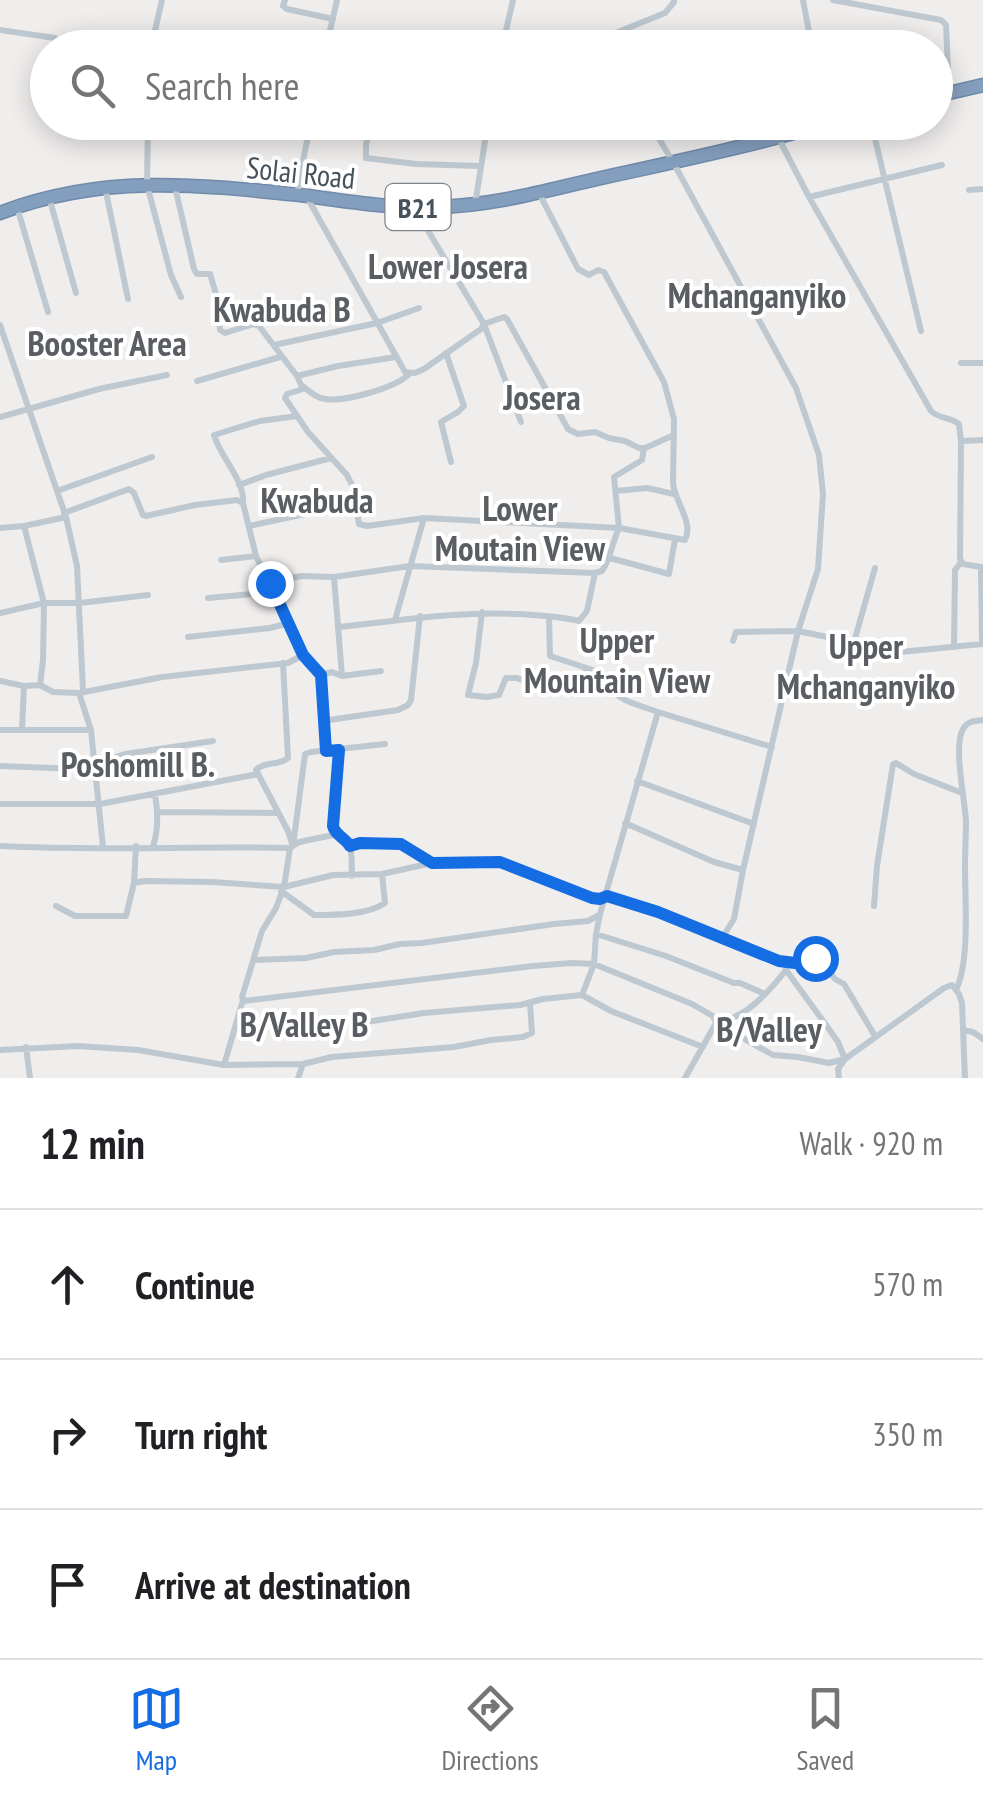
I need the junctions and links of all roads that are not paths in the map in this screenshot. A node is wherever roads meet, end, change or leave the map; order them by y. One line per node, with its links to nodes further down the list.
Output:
1 (162, 0): 11 (street)
2 (284, 0): 9 (street)
3 (337, 0): 9 (street)
4 (513, 0): 13 (street)
5 (674, 0): 14 (street)
6 (804, 0): 15 (street)
7 (833, 0): 8 (street)
8 (864, 3): 16 (street)
9 (333, 19): 12 (street)
10 (0, 30): 17 (street)
11 (155, 30)
12 (330, 30)
13 (506, 30)
14 (624, 30)
15 (809, 30)
16 (946, 30)
17 (30, 34)
18 (983, 86): 19 (highway); 20 (street)
19 (953, 93)
20 (983, 97)
21 (148, 140): 33 (street)
22 (307, 140): 40 (street)
23 (367, 140): 31 (street)
24 (485, 140): 31 (street)
25 (660, 140): 29 (street)
26 (769, 140): 29 (highway, Solai Road / B21)
27 (779, 140): 41 (street)
28 (876, 140): 32 (street)
29 (673, 162): 38 (highway, Solai Road / B21); 111 (street)
30 (942, 165): 32 (street)
31 (481, 166): 43 (street)
32 (884, 179): 41 (street); 54 (street)
33 (147, 184): 34 (highway, Solai Road / B21); 35 (highway, Solai Road / B21); 47 (street)
34 (105, 186): 39 (highway, Solai Road / B21); 48 (street)
35 (175, 186): 40 (highway, Solai Road / B21); 55 (street)
36 (983, 189): 37 (street)
37 (969, 190)
38 (538, 192): 43 (highway, Solai Road / B21); 70 (street)
39 (49, 196): 42 (highway, Solai Road / B21); 46 (street)
40 (302, 196): 44 (highway, Solai Road / B21); 51 (street)
41 (809, 198): 72 (street)
42 (17, 206): 45 (highway, Solai Road / B21); 50 (street)
43 (475, 206): 44 (highway, Solai Road / B21)
44 (414, 208): 52 (street)
45 (0, 213)
46 (76, 293)
47 (181, 297)
48 (128, 299)
49 (419, 308): 51 (street)
50 (48, 312)
51 (376, 323): 55 (street); 58 (street)
52 (484, 324): 56 (street); 69 (street); 73 (street)
53 (0, 325): 66 (street)
54 (921, 331)
55 (274, 346): 57 (street)
56 (446, 353): 61 (street); 76 (street)
57 (280, 357): 63 (street); 64 (street)
58 (396, 357): 61 (street); 63 (street)
59 (961, 364): 60 (street)
60 (983, 364)
61 (410, 373): 65 (street)
62 (166, 375): 66 (street)
63 (297, 376): 65 (street)
64 (197, 381)
65 (304, 387): 68 (street)
66 (28, 407): 67 (street); 78 (street)
67 (0, 416)
68 (297, 416): 75 (street); 77 (street)
69 (521, 422)
70 (674, 435): 73 (street); 80 (street)
71 (983, 440): 72 (street)
72 (961, 442): 93 (street)
73 (644, 448): 79 (street)
74 (152, 457): 78 (street)
75 (333, 458): 77 (street); 82 (street)
76 (451, 462)
77 (239, 485): 81 (street)
78 (57, 491): 83 (street)
79 (616, 491): 80 (street); 88 (street)
80 (674, 494): 89 (street)
81 (243, 503): 83 (street); 86 (street)
82 (356, 507): 84 (street); 86 (street)
83 (65, 515): 85 (street); 103 (street)
84 (424, 518): 88 (street); 94 (street)
85 (24, 526): 87 (street); 102 (street)
86 (250, 526): 90 (street)
87 (0, 528)
88 (619, 528): 89 (street); 91 (street)
89 (675, 538): 91 (street)
90 (256, 556): 92 (street); 99 (street)
91 (610, 558): 97 (street)
92 (221, 560)
93 (961, 562): 95 (street); 116 (street)
94 (410, 566): 97 (street); 98 (street); 108 (street)
95 (982, 567): 115 (street)
96 (875, 568): 114 (street)
97 (596, 573): 107 (street)
98 (334, 577): 99 (street); 110 (street)
99 (270, 583): 101 (street); 109 (street)
100 (148, 595): 103 (street)
101 (208, 598)
102 (44, 604): 103 (street); 104 (street); 124 (street)
103 (80, 604): 126 (street)
104 (0, 612)
105 (482, 612): 106 (street); 107 (street); 119 (street)
106 (420, 616): 108 (street); 129 (street)
107 (549, 616): 119 (street)
108 (395, 620): 110 (street)
109 (289, 623): 112 (street); 117 (street)
110 (338, 628): 122 (street)
111 (798, 632): 113 (street); 114 (street); 135 (street)
112 (188, 637)
113 (732, 641)
114 (854, 642): 116 (street)
115 (982, 644): 116 (street)
116 (954, 647)
117 (303, 655): 118 (street); 121 (street)
118 (283, 663): 126 (street); 140 (street)
119 (586, 668): 127 (street)
120 (381, 671): 122 (street)
121 (321, 675): 122 (street); 129 (street)
122 (342, 676)
123 (0, 681): 125 (street)
124 (40, 685): 125 (street); 126 (street)
125 (24, 686): 130 (street)
126 (81, 691): 132 (street)
127 (658, 712): 135 (street); 141 (street)
128 (983, 720): 142 (street)
129 (322, 721): 137 (street)
130 (22, 729): 131 (street); 132 (street)
131 (0, 730)
132 (91, 730): 138 (street)
133 (213, 741): 138 (street)
134 (385, 744): 136 (street)
135 (772, 748): 149 (street)
136 (339, 750): 137 (street); 150 (street)
137 (326, 751): 156 (street)
138 (93, 763): 139 (street); 145 (street)
139 (0, 766)
140 (258, 774): 143 (street); 147 (street)
141 (636, 781): 148 (street); 149 (street)
142 (963, 793): 165 (street); 172 (street)
143 (155, 794): 145 (street); 146 (street)
144 (0, 804): 145 (street)
145 (100, 804): 155 (street)
146 (158, 812): 147 (street); 153 (street)
147 (278, 813): 156 (street)
148 (624, 824): 158 (street); 163 (street)
149 (754, 824): 158 (street)
150 (338, 834): 154 (street); 156 (street)
151 (0, 846): 155 (street)
152 (136, 846): 153 (street); 155 (street); 161 (street)
153 (153, 846): 156 (street)
154 (350, 846): 157 (street); 160 (street)
155 (103, 847)
156 (292, 847): 162 (street)
157 (432, 863): 159 (street); 163 (street)
158 (743, 870): 168 (street)
159 (382, 874): 160 (street); 162 (street)
160 (352, 876): 162 (street)
161 (134, 883): 162 (street); 164 (street)
162 (282, 889): 169 (street)
163 (605, 897): 166 (street); 168 (street)
164 (56, 906)
165 (874, 906)
166 (600, 914): 167 (street); 169 (street)
167 (596, 934): 170 (street); 173 (street)
168 (722, 938): 171 (street)
169 (254, 960): 175 (street)
170 (594, 964): 174 (street); 175 (street); 178 (street)
171 (785, 966): 173 (street); 180 (street); 185 (street)
172 (956, 990): 179 (street); 180 (street)
173 (765, 994): 178 (street)
174 (582, 995): 176 (street); 183 (street)
175 (243, 1000): 187 (street)
176 (530, 1003): 177 (street); 186 (street)
177 (353, 1024)
178 (716, 1024): 183 (street); 185 (street)
179 (963, 1030): 181 (street); 192 (street)
180 (876, 1036): 185 (street)
181 (983, 1039)
182 (26, 1047): 184 (street); 187 (street); 188 (street)
183 (703, 1047): 190 (street)
184 (0, 1050)
185 (845, 1059): 191 (street)
186 (303, 1064): 187 (street); 189 (street)
187 (224, 1065)
188 (30, 1078)
189 (298, 1078)
190 (685, 1078)
191 (839, 1078)
192 (965, 1078)

